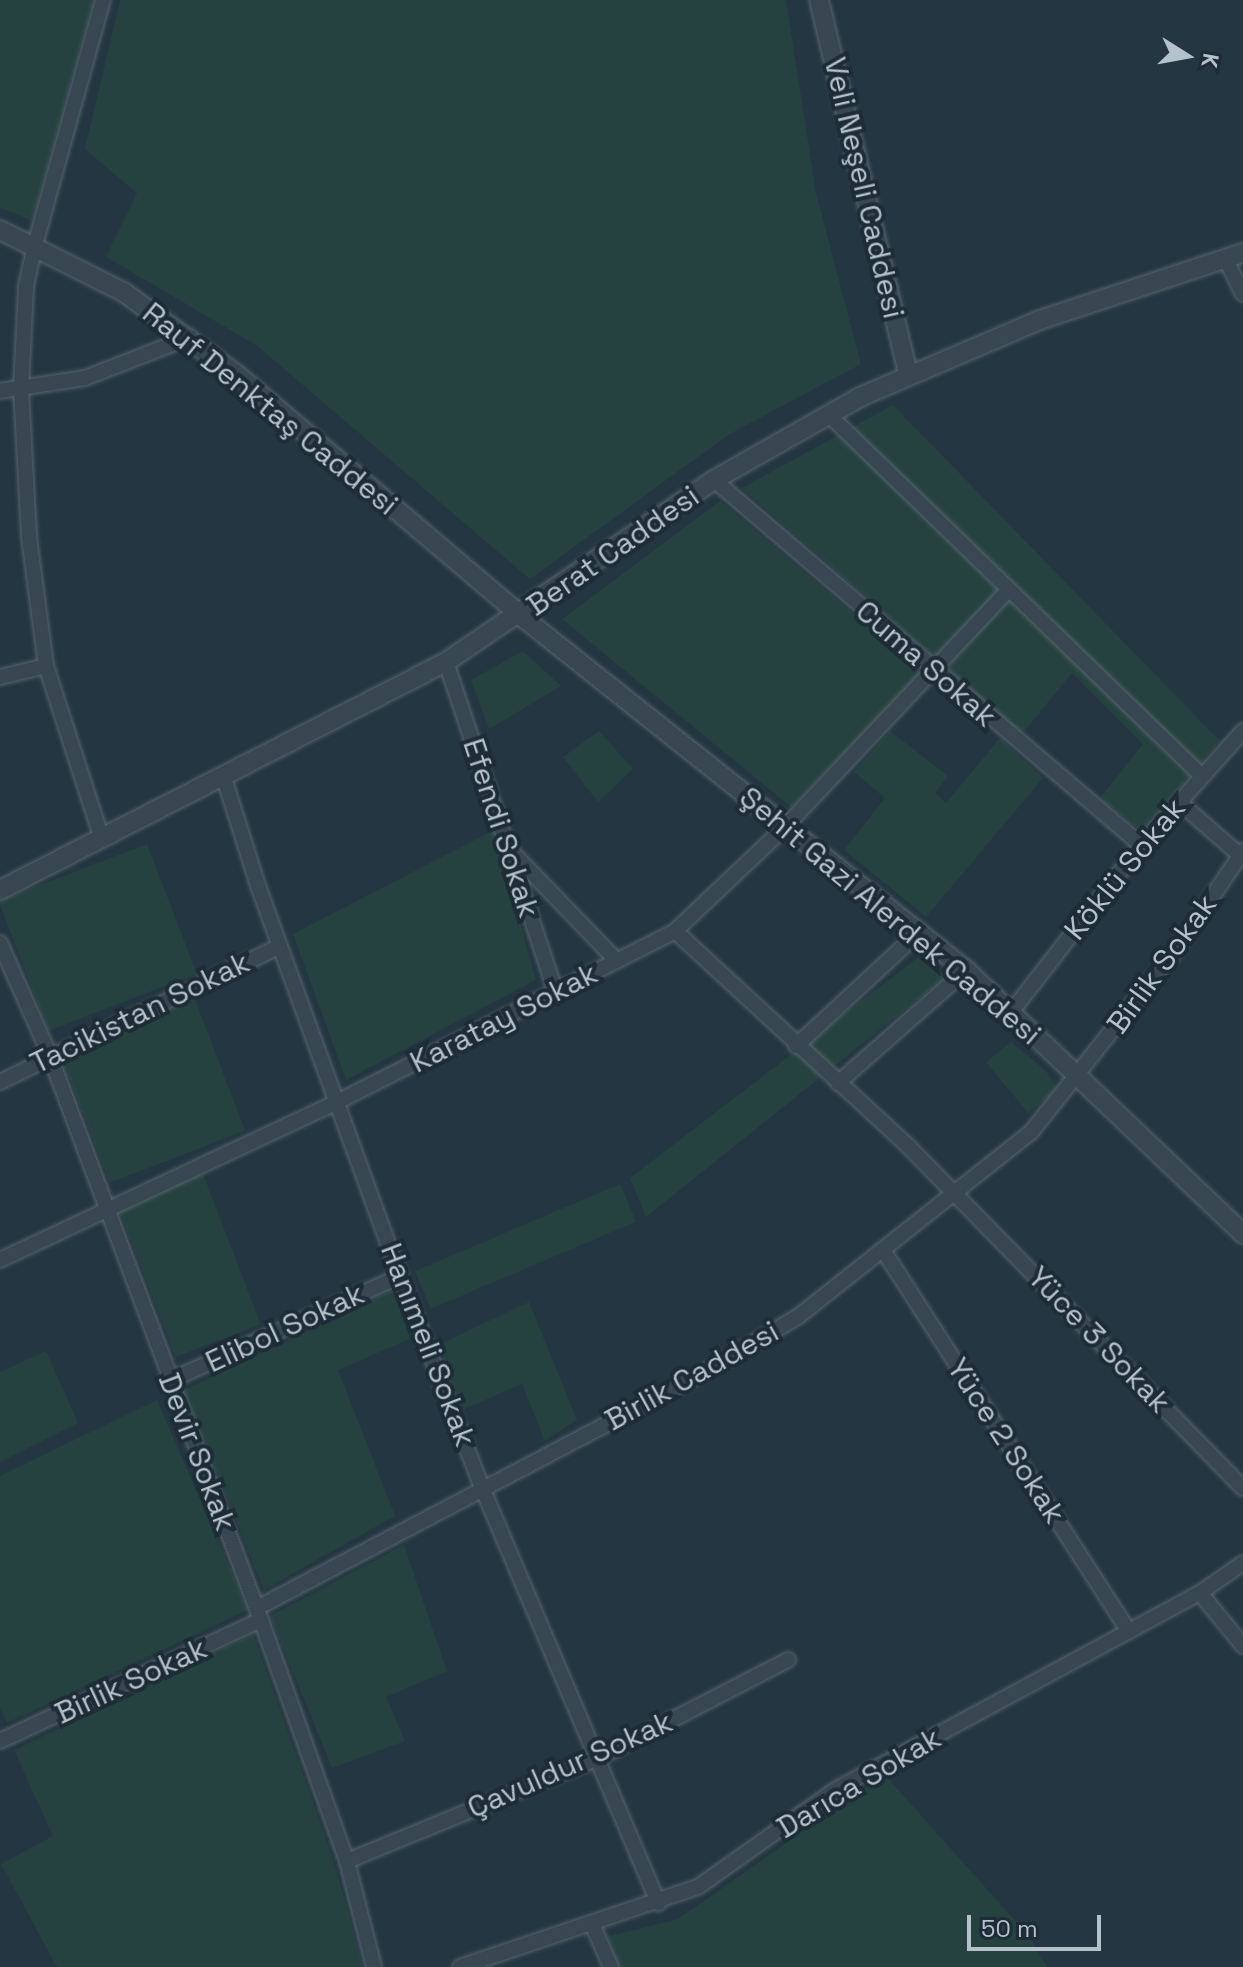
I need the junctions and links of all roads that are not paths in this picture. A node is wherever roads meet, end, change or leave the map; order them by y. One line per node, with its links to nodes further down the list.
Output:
1 (103, 0): 4 (street)
2 (819, 0): 9 (street, Veli Neşeli Caddesi)
3 (0, 230): 4 (street, Rauf Denktaş Caddesi)
4 (35, 245): 8 (street, Rauf Denktaş Caddesi); 10 (street)
5 (1243, 253): 6 (street, Berat Caddesi)
6 (1225, 258): 7 (street); 9 (street, Berat Caddesi)
7 (1243, 294)
8 (190, 337): 10 (street); 15 (street, Rauf Denktaş Caddesi)
9 (908, 375): 12 (street, Berat Caddesi)
10 (21, 389): 11 (street); 17 (street)
11 (0, 391)
12 (828, 414): 13 (street, Berat Caddesi); 14 (street)
13 (714, 480): 15 (street, Berat Caddesi); 18 (street, Cuma Sokak)
14 (1009, 589): 18 (street, Karatay Sokak); 21 (street)
15 (521, 616): 16 (street, Berat Caddesi); 24 (street, Şehit Gazi Alerdek Caddesi)
16 (446, 662): 22 (street, Berat Caddesi); 27 (street, Efendi Sokak)
17 (46, 666): 19 (street); 25 (street)
18 (932, 670): 24 (street, Karatay Sokak); 26 (street, Cuma Sokak)
19 (0, 677)
20 (1243, 731): 21 (street, Köklü Sokak)
21 (1202, 776): 23 (street, Köklü Sokak)
22 (224, 778): 25 (street, Berat Caddesi); 33 (street, Hanımeli Sokak)
23 (1179, 802): 26 (street, Köklü Sokak); 28 (street)
24 (786, 826): 30 (street, Karatay Sokak); 31 (street, Şehit Gazi Alerdek Caddesi)
25 (102, 839): 29 (street, Berat Caddesi)
26 (1141, 845): 37 (street, Köklü Sokak)
27 (507, 847): 34 (street); 36 (street, Efendi Sokak)
28 (1242, 854): 40 (street, Birlik Sokak)
29 (0, 890)
30 (675, 931): 34 (street, Karatay Sokak); 38 (street, Yüce 3 Sokak)
31 (919, 932): 35 (street, Şehit Gazi Alerdek Caddesi); 38 (street)
32 (0, 943): 39 (street, Devir Sokak)
33 (280, 946): 39 (street, Tacikistan Sokak); 43 (street, Hanımeli Sokak)
34 (617, 961): 36 (street, Karatay Sokak)
35 (966, 970): 37 (street, Şehit Gazi Alerdek Caddesi); 42 (street)
36 (556, 993): 43 (street, Karatay Sokak)
37 (1012, 1011): 40 (street, Şehit Gazi Alerdek Caddesi)
38 (796, 1046): 42 (street, Yüce 3 Sokak)
39 (50, 1056): 41 (street, Tacikistan Sokak); 45 (street, Devir Sokak)
40 (1079, 1076): 44 (street, Birlik Caddesi); 46 (street, Şehit Gazi Alerdek Caddesi)
41 (0, 1082)
42 (838, 1083): 44 (street, Yüce 3 Sokak)
43 (337, 1102): 45 (street, Karatay Sokak); 49 (street, Hanımeli Sokak)
44 (956, 1193): 47 (street, Birlik Caddesi); 51 (street, Yüce 3 Sokak)
45 (106, 1207): 48 (street, Karatay Sokak); 50 (street, Devir Sokak)
46 (1243, 1234)
47 (883, 1250): 52 (street, Birlik Caddesi); 56 (street, Yüce 2 Sokak)
48 (0, 1260)
49 (400, 1276): 50 (street, Elibol Sokak); 52 (street, Hanımeli Sokak)
50 (169, 1381): 55 (street, Devir Sokak)
51 (1243, 1488)
52 (483, 1490): 55 (street, Birlik Caddesi); 60 (street, Hanımeli Sokak)
53 (1243, 1563): 54 (street, Darıca Sokak)
54 (1200, 1593): 56 (street, Darıca Sokak); 57 (street)
55 (259, 1614): 59 (street, Birlik Sokak); 61 (street, Devir Sokak)
56 (1129, 1632): 62 (street, Darıca Sokak)
57 (1243, 1646)
58 (788, 1660): 60 (street, Çavuldur Sokak)
59 (0, 1740)
60 (598, 1758): 61 (street, Çavuldur Sokak); 62 (street, Hanımeli Sokak)
61 (347, 1861): 64 (street, Devir Sokak)
62 (658, 1903): 63 (street, Darıca Sokak)
63 (592, 1924): 65 (street, Darıca Sokak); 66 (street)
64 (374, 1967)
65 (460, 1967)
66 (611, 1967)

